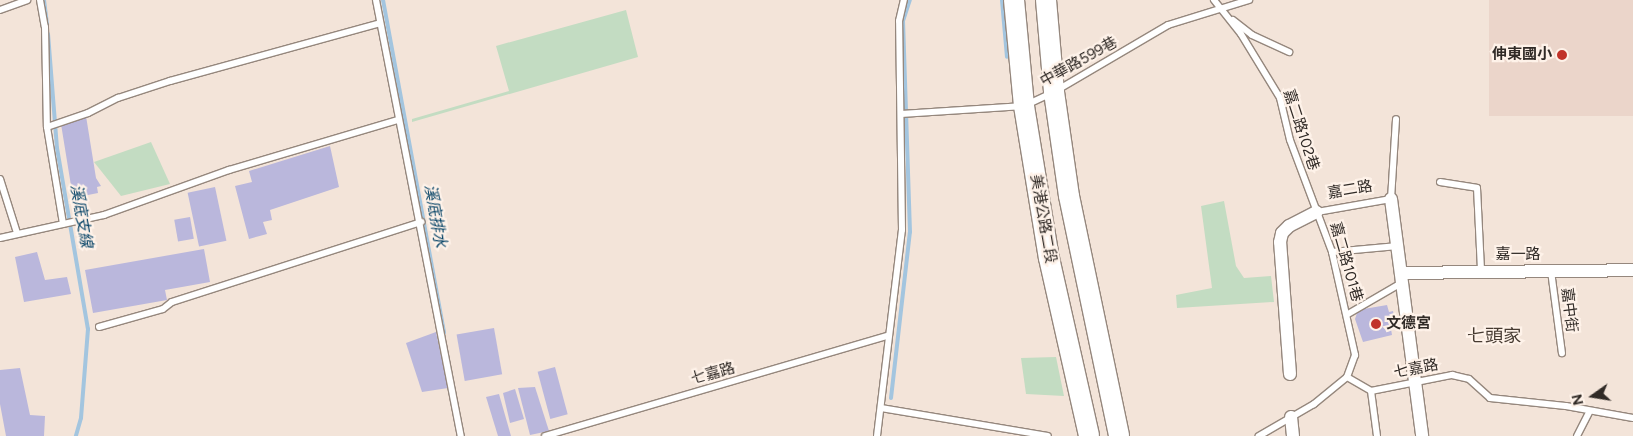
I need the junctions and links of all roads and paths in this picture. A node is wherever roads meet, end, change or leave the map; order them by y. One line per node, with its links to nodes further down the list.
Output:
1 (27, 0): 9 (lane)
2 (40, 0): 19 (lane)
3 (376, 0): 12 (lane)
4 (904, 0): 16 (lane)
5 (1014, 0): 15 (main road, 美港公路二段)
6 (1046, 0): 14 (main road, 美港公路二段)
7 (1214, 0): 10 (lane, 嘉二路102巷)
8 (1249, 0): 10 (lane, 中華路599巷)
9 (0, 10)
10 (1220, 10): 11 (lane, 嘉二路102巷); 14 (lane, 中華路599巷)
11 (1229, 18): 13 (lane); 23 (lane, 嘉二路102巷)
12 (380, 24): 18 (lane); 19 (lane)
13 (1289, 52)
14 (1054, 92): 15 (lane, 中華路599巷); 51 (main road, 美港公路二段)
15 (1024, 106): 16 (lane, 中華路599巷); 50 (main road, 美港公路二段)
16 (902, 114): 36 (lane)
17 (1396, 119): 22 (lane)
18 (398, 120): 24 (lane); 25 (lane)
19 (47, 127): 25 (lane)
20 (0, 179): 26 (lane)
21 (1440, 182): 31 (lane)
22 (1391, 199): 23 (lane, 嘉二路); 28 (street, 嘉二路)
23 (1317, 212): 29 (lane, 嘉二路101巷); 38 (street, 嘉二路)
24 (421, 222): 35 (lane); 46 (lane)
25 (63, 224): 26 (lane)
26 (17, 233): 27 (lane)
27 (0, 238)
28 (1400, 246): 29 (lane); 33 (street, 嘉二路)
29 (1332, 252): 34 (lane, 嘉二路101巷)
30 (1633, 270): 32 (street, 嘉一路)
31 (1481, 271): 32 (street, 嘉一路); 33 (street, 嘉一路)
32 (1551, 271): 37 (lane, 嘉中街)
33 (1404, 277): 34 (lane); 40 (street, 嘉二路)
34 (1348, 314): 39 (lane, 嘉二路101巷)
35 (100, 327)
36 (888, 336): 42 (lane); 47 (lane, 七嘉路)
37 (1562, 352)
38 (1290, 374)
39 (1347, 377): 41 (lane); 44 (lane)
40 (1417, 380): 41 (lane, 七嘉路); 43 (lane, 七嘉路); 55 (street, 嘉二路)
41 (1371, 391): 54 (lane)
42 (881, 408): 48 (lane); 49 (lane)
43 (1590, 411): 45 (lane, 七嘉路); 56 (lane)
44 (1291, 417): 52 (lane); 53 (street)
45 (1633, 418)
46 (461, 436)
47 (546, 436)
48 (877, 436)
49 (1048, 436)
50 (1089, 436)
51 (1119, 436)
52 (1259, 436)
53 (1293, 436)
54 (1377, 436)
55 (1422, 436)
56 (1577, 436)

